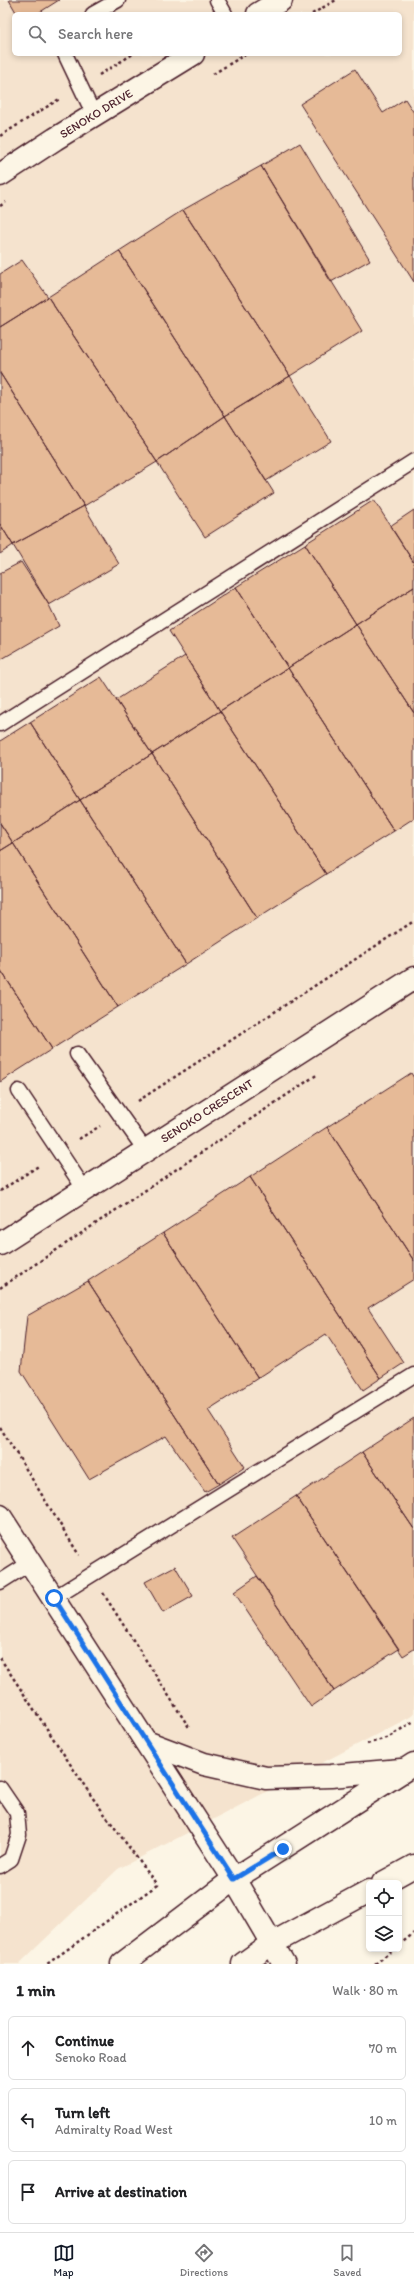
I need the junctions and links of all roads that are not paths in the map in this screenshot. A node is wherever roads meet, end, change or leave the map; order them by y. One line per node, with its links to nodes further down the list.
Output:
1 (118, 0): 4 (lane)
2 (217, 0): 5 (lane)
3 (281, 0): 6 (street)
4 (97, 12)
5 (224, 12)
6 (261, 12)
7 (66, 56): 9 (lane)
8 (190, 56): 9 (street, SENOKO DRIVE)
9 (94, 115): 10 (street, SENOKO DRIVE)
10 (0, 175)
11 (414, 461): 12 (lane)
12 (0, 724)
13 (414, 978): 16 (street, SENOKO CRESCENT)
14 (77, 1054): 16 (lane)
15 (19, 1091): 17 (lane)
16 (145, 1150): 17 (street, SENOKO CRESCENT)
17 (85, 1190): 18 (street, SENOKO CRESCENT)
18 (0, 1244)
19 (414, 1375): 23 (lane)
20 (0, 1516): 21 (street)
21 (30, 1563): 22 (lane); 23 (street)
22 (0, 1582)
23 (54, 1598): 24 (street)
24 (146, 1742): 25 (street); 29 (street)
25 (409, 1767): 29 (street)
26 (0, 1788): 27 (lane)
27 (0, 1866)
28 (414, 1866): 30 (street)
29 (234, 1879): 32 (street); 33 (street)
30 (388, 1880)
31 (366, 1892): 32 (street)
32 (271, 1944): 34 (street); 35 (street)
33 (122, 1964)
34 (243, 1964)
35 (284, 1964)

